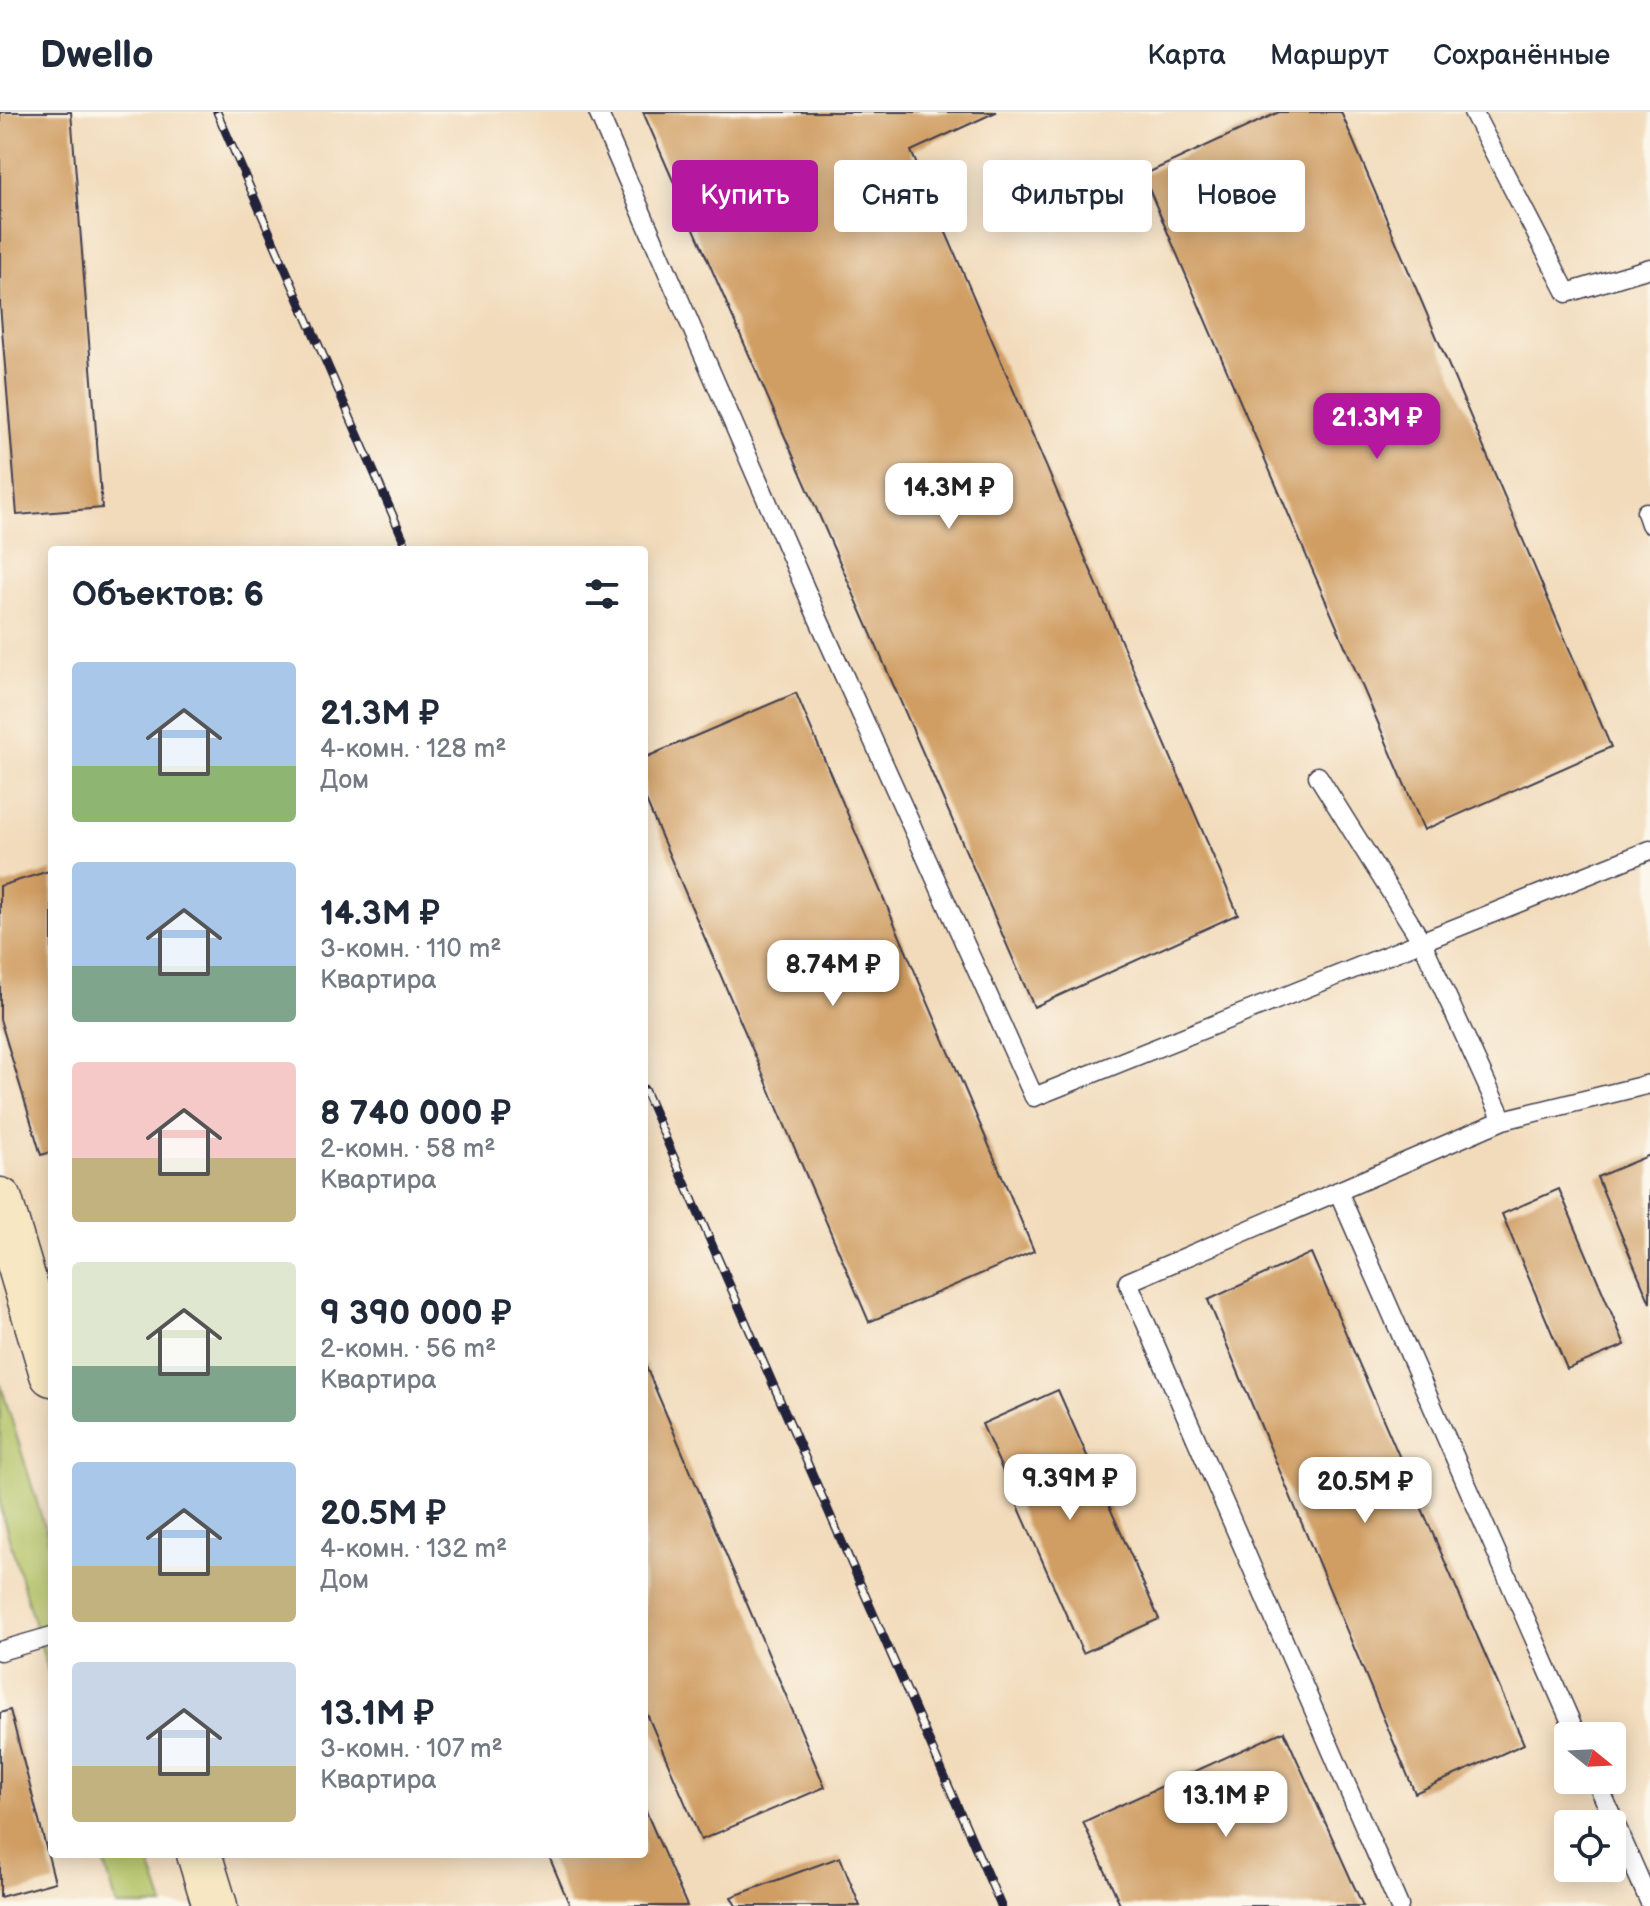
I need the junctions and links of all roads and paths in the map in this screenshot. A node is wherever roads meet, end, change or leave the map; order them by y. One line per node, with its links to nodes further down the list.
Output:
1 (598, 112): 6 (lane)
2 (1473, 112): 3 (lane)
3 (1650, 268)
4 (1318, 776): 6 (lane)
5 (1650, 850): 6 (lane)
6 (1422, 942): 8 (lane)
7 (1650, 1084): 8 (lane)
8 (1503, 1120): 9 (lane)
9 (1338, 1191): 14 (lane); 19 (lane)
10 (0, 1200): 11 (main road)
11 (48, 1361)
12 (48, 1637): 13 (lane)
13 (0, 1651)
14 (1571, 1722)
15 (1602, 1794): 17 (lane)
16 (200, 1858): 18 (main road)
17 (1650, 1903)
18 (215, 1906)
19 (1399, 1906)

